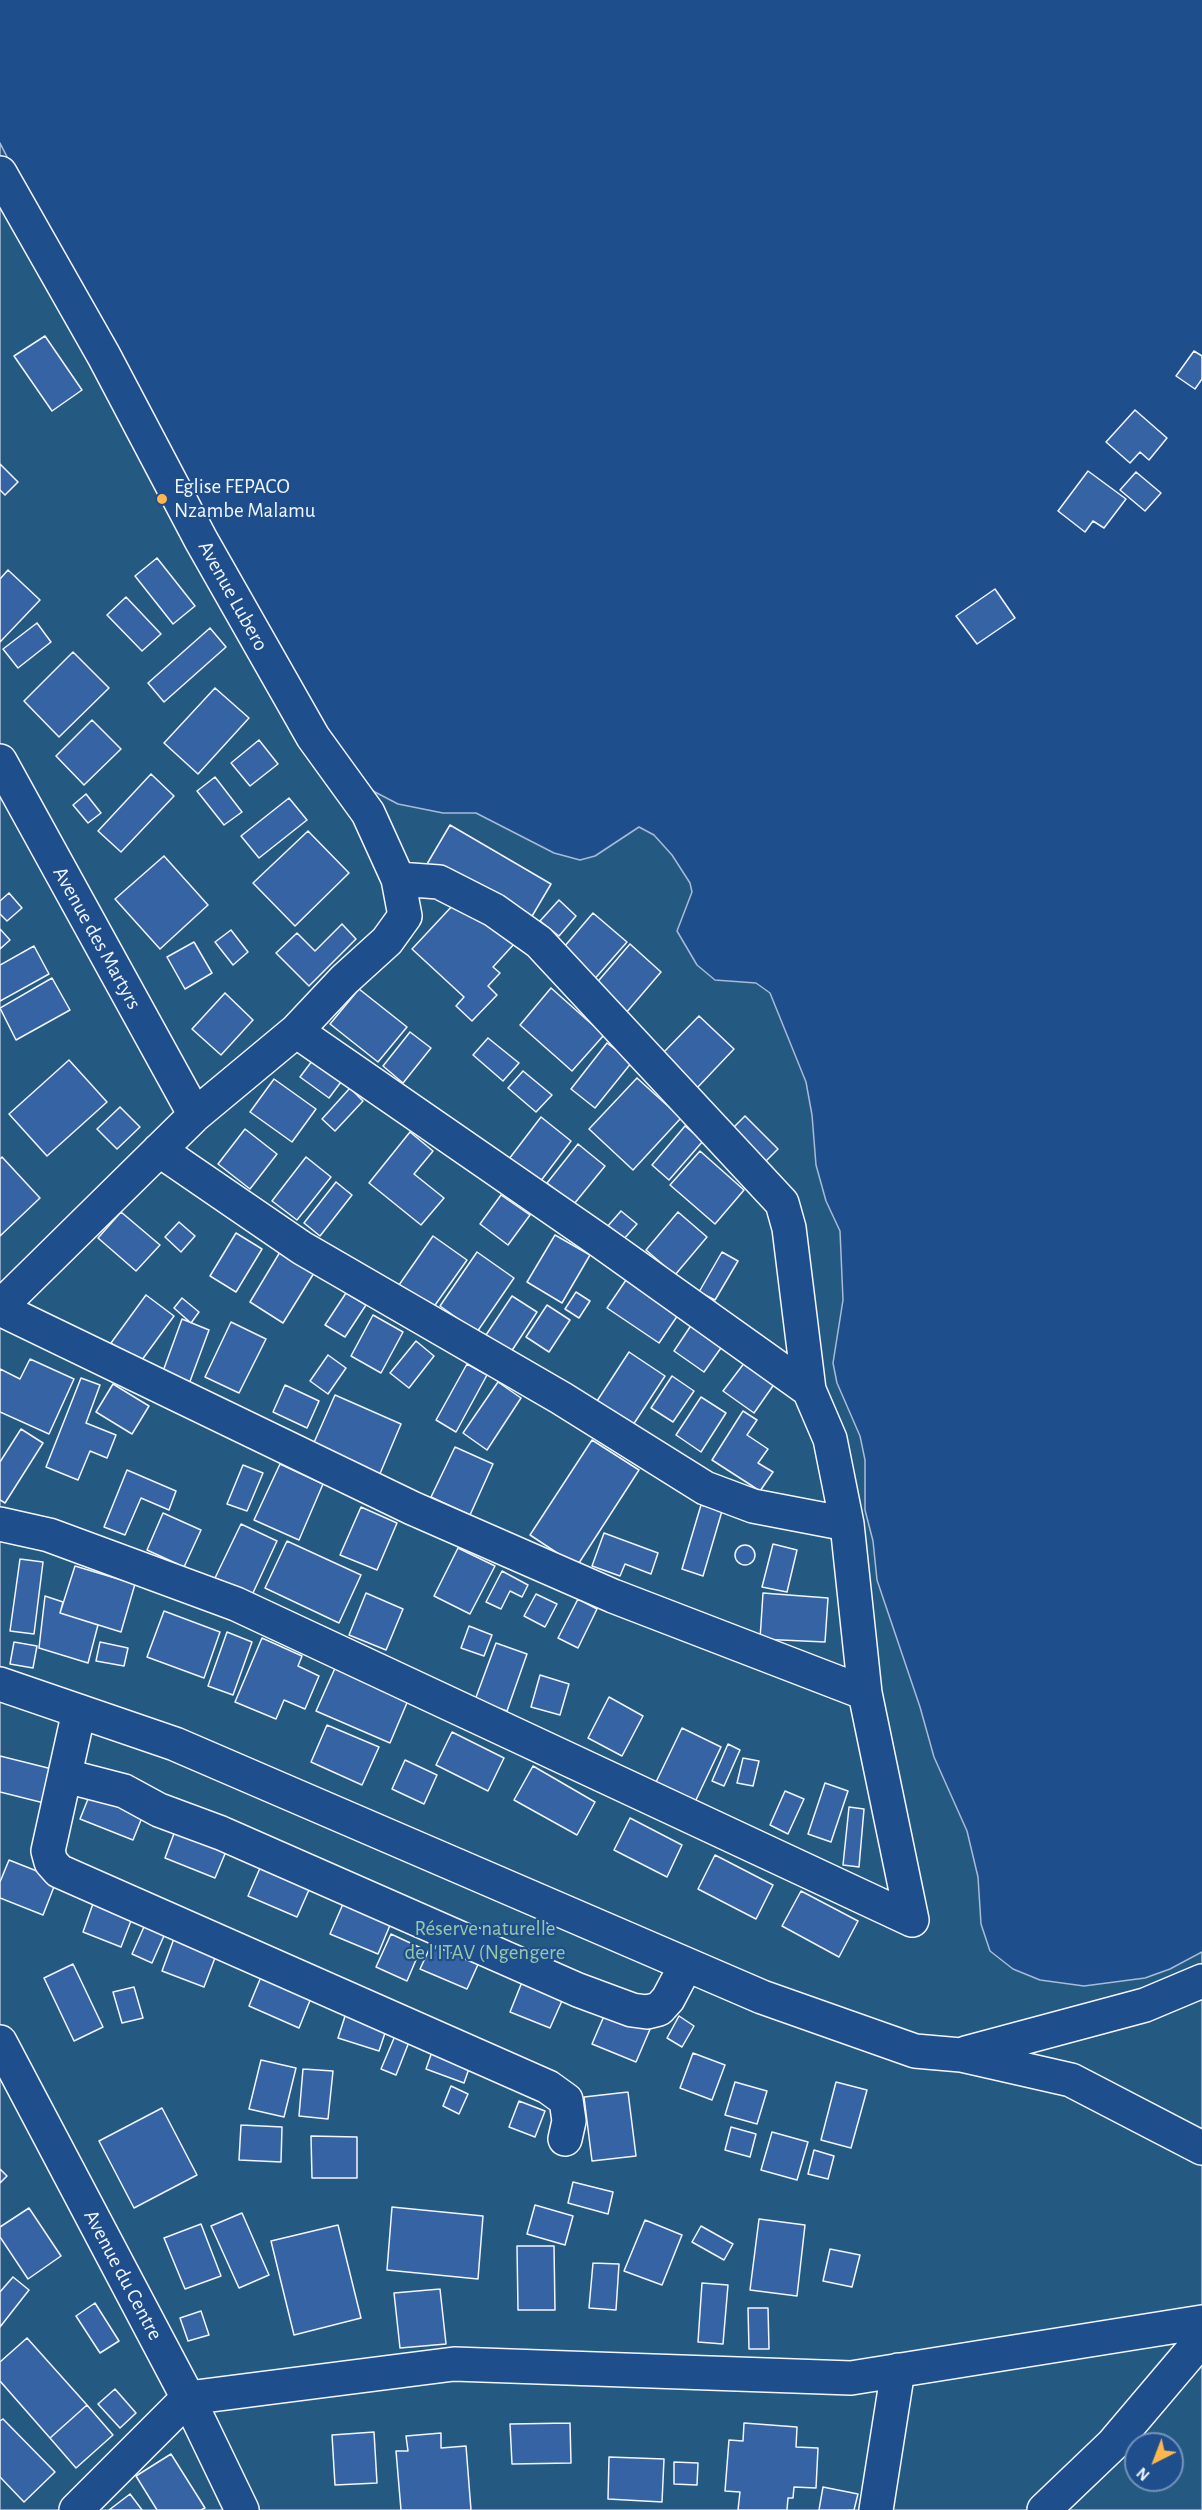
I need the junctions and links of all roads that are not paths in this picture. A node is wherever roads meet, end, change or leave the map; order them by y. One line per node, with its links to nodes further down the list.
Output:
1 (0, 173): 3 (street, Avenue Lubero)
2 (0, 761): 5 (street, Avenue des Martyrs)
3 (393, 867): 4 (street, Avenue Lubero); 8 (street)
4 (296, 1031): 5 (street); 8 (street)
5 (195, 1115): 6 (street)
6 (159, 1150): 7 (street); 10 (street)
7 (0, 1308): 12 (street)
8 (809, 1389): 10 (street)
9 (0, 1524): 12 (street)
10 (847, 1524): 12 (street)
11 (0, 1684): 13 (street)
12 (866, 1693)
13 (79, 1711): 14 (street); 15 (street)
14 (66, 1776): 15 (street); 19 (street)
15 (686, 1965): 18 (street)
16 (1202, 1981): 18 (street)
17 (0, 2042): 24 (street, Avenue du Centre)
18 (961, 2055): 20 (street)
19 (565, 2139)
20 (1202, 2148)
21 (1202, 2322): 23 (street)
22 (1202, 2339): 28 (street)
23 (898, 2370): 24 (street); 27 (street)
24 (188, 2398): 25 (street); 26 (street, Avenue du Centre)
25 (76, 2510)
26 (242, 2510)
27 (876, 2510)
28 (1044, 2510)

